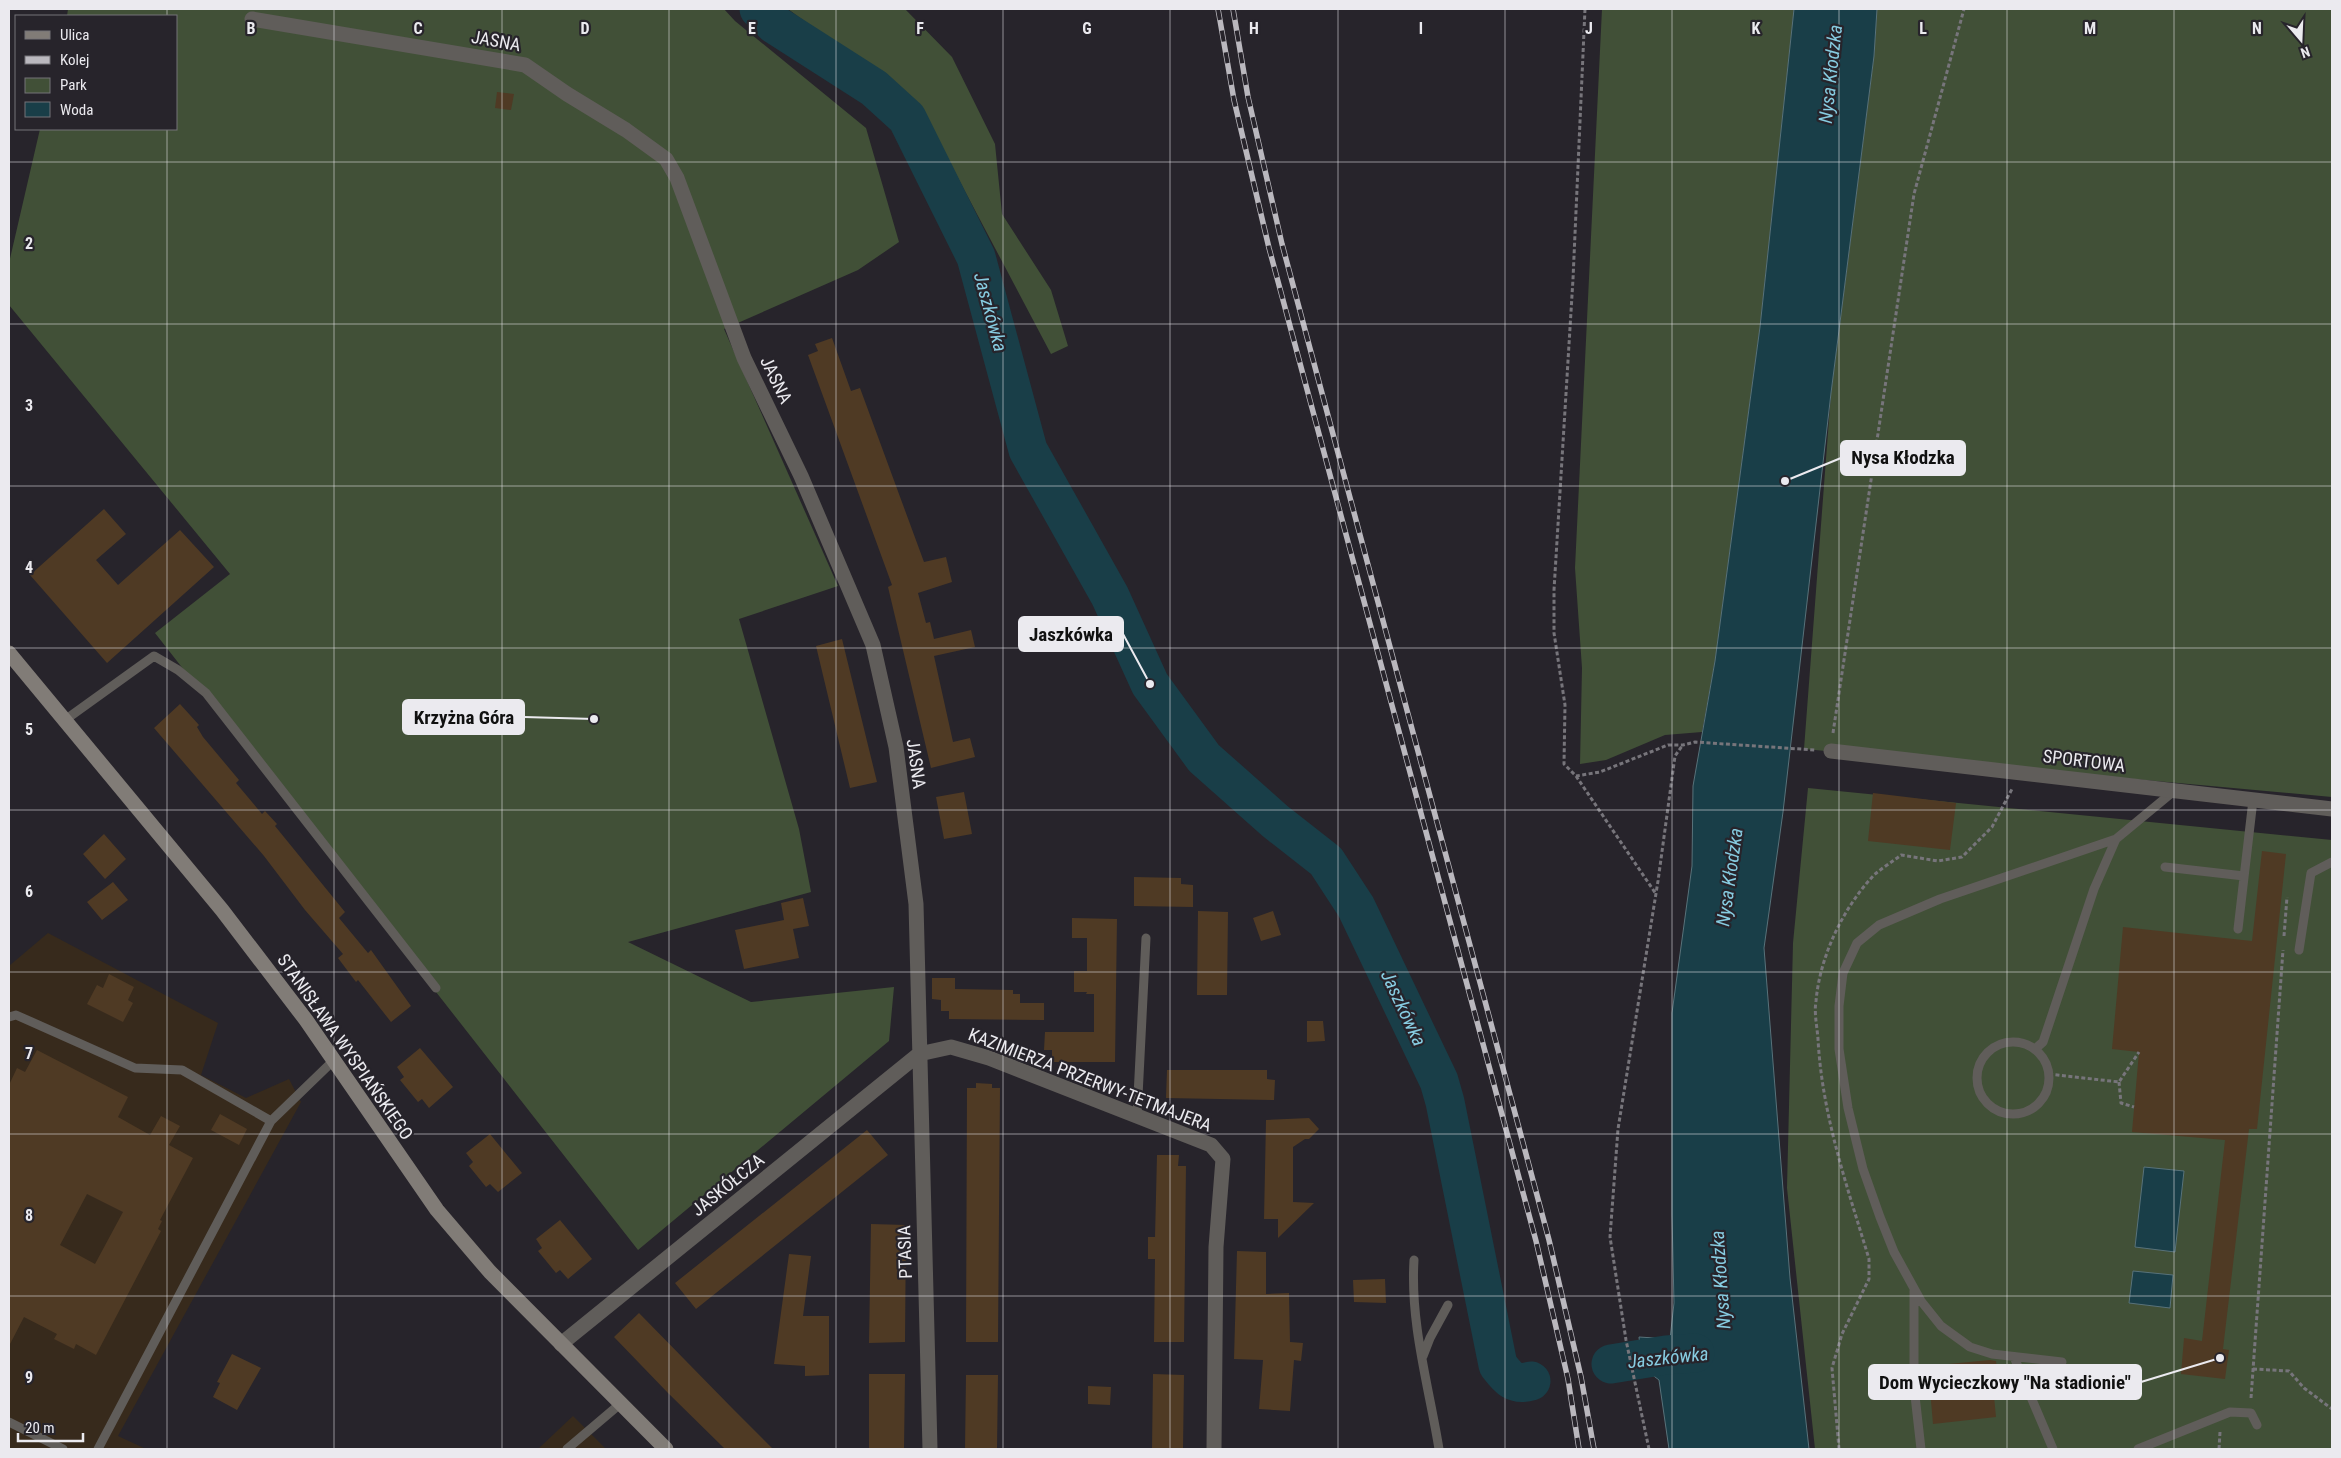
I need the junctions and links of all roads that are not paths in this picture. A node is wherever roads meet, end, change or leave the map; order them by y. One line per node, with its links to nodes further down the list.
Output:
1 (252, 19): 18 (street, JASNA)
2 (9, 653): 3 (main road, STANISŁAWA WYSPIAŃSKIEGO)
3 (66, 720): 15 (lane); 19 (main road, STANISŁAWA WYSPIAŃSKIEGO)
4 (1831, 747): 5 (street, SPORTOWA)
5 (2174, 791): 6 (street, SPORTOWA); 8 (lane)
6 (2253, 800): 7 (street, SPORTOWA); 11 (lane)
7 (2332, 809)
8 (2116, 839): 17 (lane); 23 (lane)
9 (2332, 862): 14 (lane)
10 (2165, 867): 11 (lane)
11 (2244, 876): 12 (lane)
12 (2238, 929)
13 (1146, 938): 20 (lane)
14 (2299, 950)
15 (436, 988)
16 (9, 1017): 21 (lane)
17 (2035, 1049): 17 (lane)
18 (919, 1054): 20 (street, KAZIMIERZA PRZERWY-TETMAJERA); 25 (street, JASKÓŁCZA); 36 (street, PTASIA)
19 (333, 1061): 21 (lane); 25 (main road, STANISŁAWA WYSPIAŃSKIEGO)
20 (1136, 1116): 37 (street, KAZIMIERZA PRZERWY-TETMAJERA)
21 (271, 1121): 33 (lane)
22 (1414, 1260): 27 (lane)
23 (1914, 1288): 26 (lane); 39 (lane)
24 (1448, 1305): 27 (lane)
25 (561, 1344): 29 (main road, STANISŁAWA WYSPIAŃSKIEGO)
26 (2014, 1356): 28 (lane); 40 (lane)
27 (1422, 1358): 38 (lane)
28 (2062, 1362)
29 (620, 1404): 34 (lane); 35 (main road, STANISŁAWA WYSPIAŃSKIEGO)
30 (9, 1422): 32 (lane)
31 (2256, 1425): 41 (lane)
32 (63, 1449)
33 (98, 1449)
34 (567, 1449)
35 (666, 1449)
36 (930, 1449)
37 (1214, 1449)
38 (1439, 1449)
39 (1921, 1449)
40 (2053, 1449)
41 (2138, 1449)

